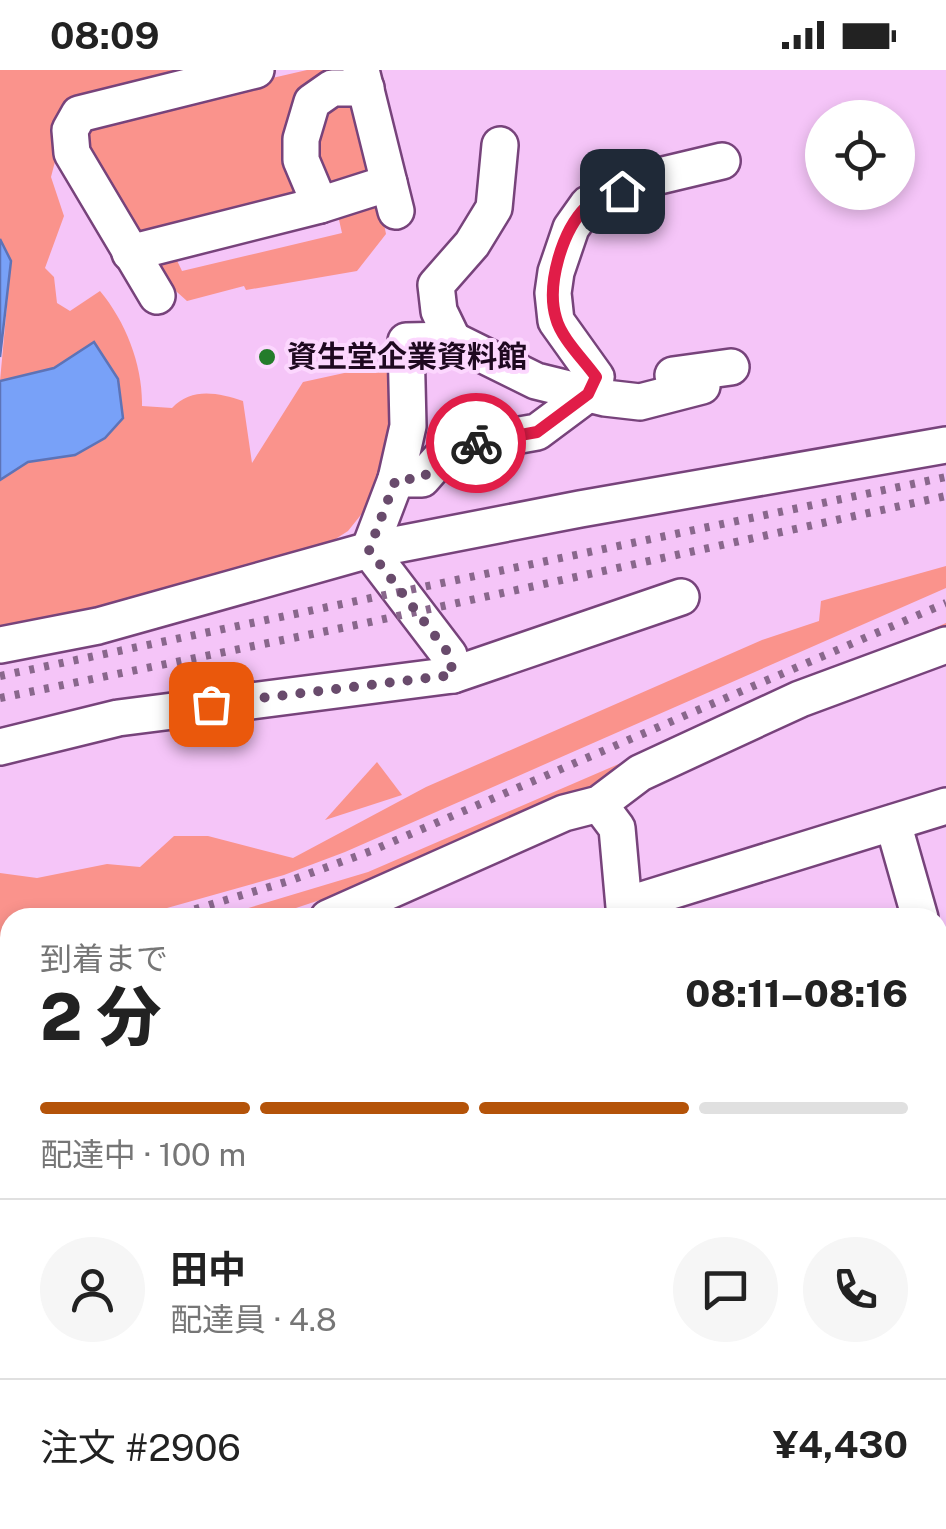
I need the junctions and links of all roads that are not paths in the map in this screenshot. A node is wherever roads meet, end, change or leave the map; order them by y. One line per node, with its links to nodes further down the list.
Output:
1 (256, 70): 6 (street)
2 (364, 79): 5 (street); 5 (street)
3 (500, 145): 8 (street)
4 (722, 161): 10 (street)
5 (320, 205): 6 (street)
6 (130, 253): 7 (street)
7 (157, 296)
8 (453, 340): 10 (street); 12 (street)
9 (716, 376): 10 (street)
10 (592, 386): 12 (street)
11 (946, 445): 13 (street)
12 (396, 479): 13 (street)
13 (369, 550): 15 (street); 17 (street)
14 (681, 597): 17 (street)
15 (0, 645)
16 (946, 645): 19 (street)
17 (453, 675): 18 (street)
18 (0, 747)
19 (599, 804): 22 (street); 23 (street)
20 (946, 806): 21 (street)
21 (893, 824): 24 (street); 25 (street)
22 (350, 908)
23 (625, 908)
24 (637, 908)
25 (917, 908)

